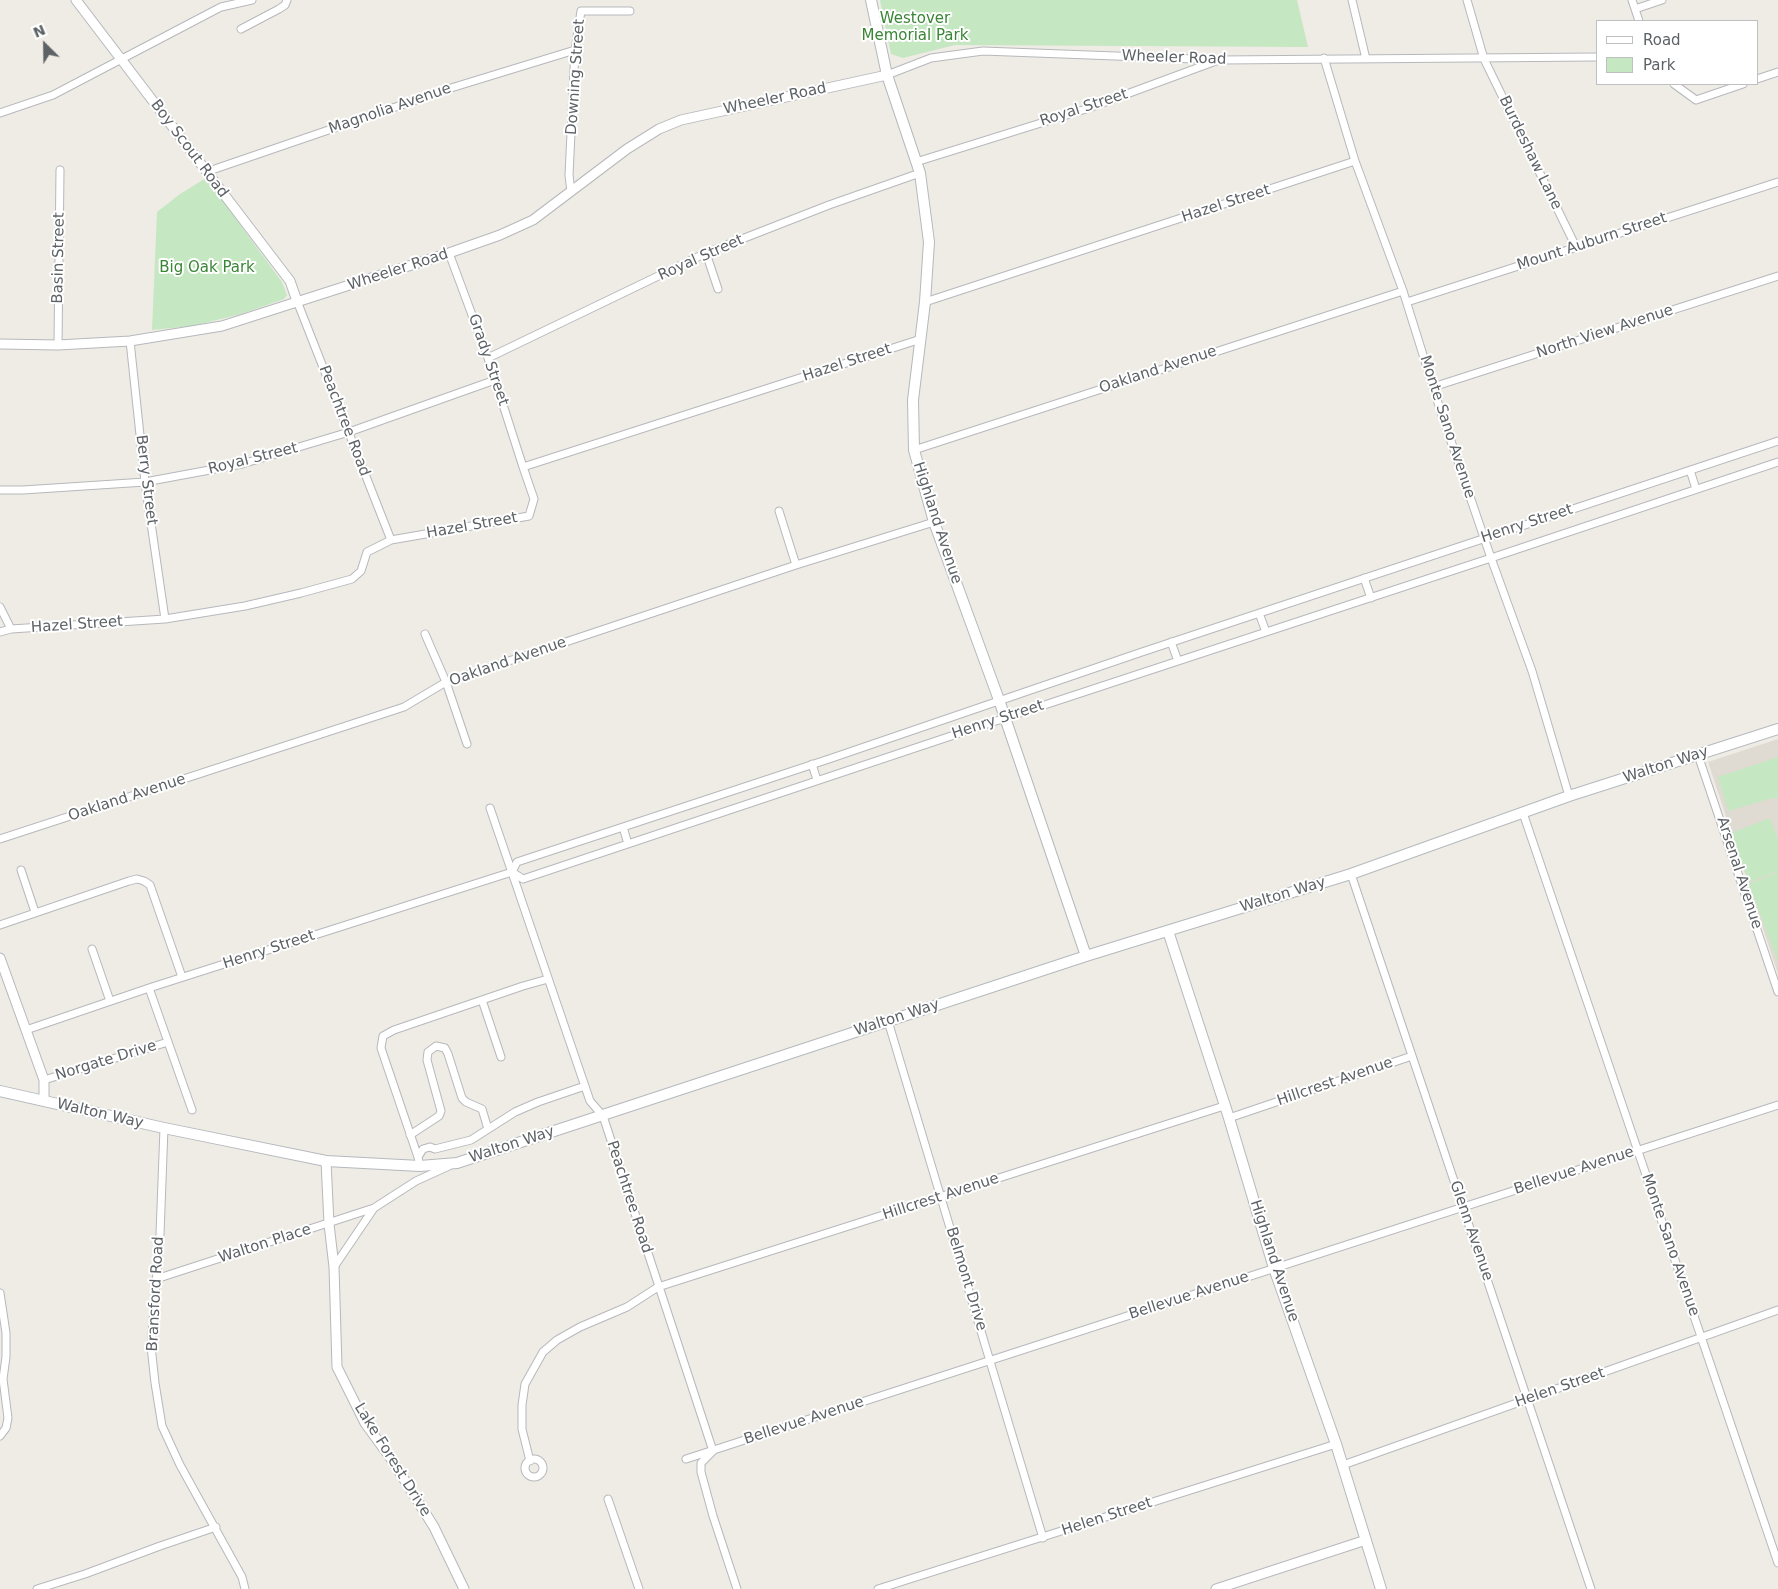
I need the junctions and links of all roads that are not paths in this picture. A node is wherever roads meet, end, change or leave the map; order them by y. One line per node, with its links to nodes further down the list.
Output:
1 (76, 0): 18 (street, Boy Scout Road)
2 (252, 0): 18 (street)
3 (287, 0): 12 (street)
4 (871, 0): 21 (main road, Highland Avenue)
5 (1352, 0): 17 (street)
6 (1467, 0): 16 (street, Burdeshaw Lane)
7 (1632, 0): 9 (street)
8 (1662, 0): 9 (street)
9 (1635, 9): 11 (street)
10 (630, 11): 13 (street, Downing Street)
11 (1639, 20)
12 (241, 29)
13 (575, 50): 29 (street, Magnolia Avenue); 32 (street, Downing Street)
14 (1596, 57): 16 (street, Wheeler Road)
15 (1324, 58): 17 (street, Wheeler Road); 19 (street, Wheeler Road); 26 (street, Monte Sano Avenue)
16 (1484, 58): 17 (street, Wheeler Road); 33 (street, Burdeshaw Lane)
17 (1366, 59)
18 (121, 60): 25 (street); 29 (street, Boy Scout Road)
19 (1221, 60): 21 (street, Wheeler Road); 27 (street, Royal Street)
20 (1778, 72): 22 (street)
21 (887, 75): 27 (main road, Highland Avenue); 32 (street, Wheeler Road)
22 (1758, 79)
23 (1675, 85): 24 (street)
24 (1740, 85)
25 (0, 113)
26 (1355, 161): 38 (street, Monte Sano Avenue); 40 (street, Hazel Street)
27 (916, 162): 30 (main road, Highland Avenue)
28 (60, 170): 45 (street, Basin Street)
29 (206, 172): 39 (street, Boy Scout Road)
30 (920, 173): 35 (street, Royal Street); 40 (main road, Highland Avenue)
31 (1778, 182): 33 (street, Mount Auburn Street)
32 (571, 192): 34 (street, Wheeler Road)
33 (1576, 247): 41 (street, Mount Auburn Street)
34 (450, 253): 39 (street, Wheeler Road); 46 (street, Grady Street)
35 (706, 253): 37 (street); 46 (street, Royal Street)
36 (1778, 276): 48 (street, North View Avenue)
37 (718, 289)
38 (1403, 291): 41 (street, Monte Sano Avenue); 51 (street, Oakland Avenue)
39 (297, 301): 43 (street, Wheeler Road); 49 (street, Peachtree Road)
40 (925, 302): 42 (main road, Highland Avenue)
41 (1406, 302): 48 (street, Monte Sano Avenue)
42 (921, 339): 51 (main road, Highland Avenue); 53 (street, Hazel Street)
43 (130, 341): 45 (street, Wheeler Road); 55 (street, Berry Street)
44 (0, 344): 45 (street, Wheeler Road)
45 (58, 345)
46 (488, 358): 47 (street, Grady Street)
47 (495, 380): 49 (street, Royal Street); 53 (street, Grady Street)
48 (1433, 387): 60 (street, Monte Sano Avenue)
49 (349, 432): 55 (street, Royal Street); 61 (street, Peachtree Road)
50 (1778, 441): 54 (street, Henry Street)
51 (914, 450): 59 (main road, Highland Avenue)
52 (1778, 462): 56 (street, Henry Street)
53 (523, 466): 61 (street, Hazel Street)
54 (1690, 470): 56 (street); 60 (street, Henry Street)
55 (145, 482): 57 (street, Royal Street); 68 (street, Berry Street)
56 (1696, 489): 62 (street, Henry Street)
57 (0, 490)
58 (779, 511): 63 (street)
59 (934, 522): 63 (street, Oakland Avenue); 76 (main road, Highland Avenue)
60 (1484, 538): 62 (street, Monte Sano Avenue); 64 (street, Henry Street)
61 (391, 540): 68 (street, Hazel Street)
62 (1491, 558): 65 (street, Henry Street); 83 (street, Monte Sano Avenue)
63 (796, 565): 75 (street, Oakland Avenue)
64 (1364, 578): 65 (street); 67 (street, Henry Street)
65 (1370, 598): 71 (street, Henry Street)
66 (0, 607): 69 (street)
67 (1259, 613): 71 (street); 73 (street, Henry Street)
68 (165, 619): 69 (street, Hazel Street)
69 (11, 629): 70 (street, Hazel Street)
70 (0, 632)
71 (1266, 632): 74 (street, Henry Street)
72 (425, 634): 75 (street)
73 (1170, 642): 74 (street); 76 (street, Henry Street)
74 (1178, 661): 77 (street, Henry Street)
75 (446, 682): 79 (street); 87 (street, Oakland Avenue)
76 (999, 700): 77 (main road, Highland Avenue); 81 (street, Henry Street)
77 (1005, 718): 82 (street, Henry Street); 96 (main road, Highland Avenue)
78 (1778, 729): 80 (main road, Walton Way)
79 (467, 744)
80 (1698, 755): 83 (main road, Walton Way); 101 (street, Arsenal Avenue)
81 (812, 764): 82 (street); 86 (street, Henry Street)
82 (817, 780): 88 (street, Henry Street)
83 (1569, 796): 85 (main road, Walton Way)
84 (490, 808): 90 (street, Peachtree Road)
85 (1523, 813): 91 (main road, Walton Way); 121 (street, Monte Sano Avenue)
86 (623, 827): 88 (street); 90 (street, Henry Street)
87 (0, 839)
88 (628, 844): 90 (street, Henry Street)
89 (21, 870): 92 (street)
90 (512, 872): 98 (street, Henry Street); 99 (street, Peachtree Road)
91 (1351, 874): 94 (main road, Walton Way); 107 (street, Glenn Avenue)
92 (35, 912): 93 (street); 98 (street)
93 (0, 925)
94 (1168, 932): 96 (main road, Walton Way); 114 (main road, Highland Avenue)
95 (92, 948): 103 (street)
96 (1086, 956): 104 (main road, Walton Way)
97 (0, 958): 105 (street)
98 (182, 977): 100 (street, Henry Street)
99 (548, 979): 102 (street); 110 (street, Peachtree Road)
100 (149, 988): 103 (street, Henry Street); 106 (street)
101 (1778, 992)
102 (482, 1000): 108 (street); 120 (street)
103 (110, 1001): 105 (street, Henry Street)
104 (888, 1021): 116 (main road, Walton Way); 125 (street, Belmont Drive)
105 (26, 1030): 109 (street)
106 (168, 1042): 109 (street, Norgate Drive); 115 (street)
107 (1412, 1056): 117 (street, Hillcrest Avenue); 126 (street, Glenn Avenue)
108 (501, 1057)
109 (44, 1080): 112 (street)
110 (585, 1086): 116 (street, Peachtree Road); 119 (street)
111 (0, 1091): 112 (main road, Walton Way)
112 (44, 1100): 118 (main road, Walton Way)
113 (1778, 1105): 121 (street, Bellevue Avenue)
114 (1224, 1106): 117 (main road, Highland Avenue); 125 (street, Hillcrest Avenue)
115 (192, 1110)
116 (602, 1116): 124 (main road, Walton Way); 132 (street, Peachtree Road)
117 (1229, 1118): 130 (main road, Highland Avenue)
118 (164, 1128): 122 (main road, Walton Way); 131 (street, Bransford Road)
119 (488, 1129): 120 (street); 123 (street)
120 (410, 1135): 123 (street)
121 (1638, 1150): 126 (street, Bellevue Avenue); 135 (street, Monte Sano Avenue)
122 (326, 1160): 123 (main road, Walton Way); 128 (street, Lake Forest Drive)
123 (419, 1162): 124 (main road, Walton Way)
124 (456, 1163): 127 (street)
125 (941, 1197): 132 (street, Hillcrest Avenue); 136 (street, Belmont Drive)
126 (1463, 1207): 130 (street, Bellevue Avenue); 137 (street, Glenn Avenue)
127 (374, 1208): 128 (street, Walton Place); 129 (street)
128 (329, 1224): 129 (street, Lake Forest Drive); 131 (street, Walton Place)
129 (334, 1266): 151 (street, Lake Forest Drive)
130 (1274, 1268): 136 (street, Bellevue Avenue); 139 (main road, Highland Avenue)
131 (156, 1279): 145 (street, Bransford Road)
132 (658, 1287): 140 (street, Peachtree Road); 142 (street, Hillcrest Avenue)
133 (0, 1293): 138 (street)
134 (1778, 1310): 135 (street, Helen Street)
135 (1701, 1339): 137 (street, Helen Street); 148 (street, Monte Sano Avenue)
136 (990, 1360): 140 (street, Bellevue Avenue); 146 (street, Belmont Drive)
137 (1527, 1399): 143 (street, Helen Street); 157 (street, Glenn Avenue)
138 (0, 1436)
139 (1336, 1444): 143 (main road, Highland Avenue); 146 (street, Helen Street)
140 (712, 1451): 141 (street, Bellevue Avenue); 153 (street)
141 (686, 1459)
142 (530, 1461)
143 (1343, 1465): 147 (main road, Highland Avenue)
144 (608, 1500): 152 (street)
145 (216, 1527): 149 (street); 150 (street, Bransford Road)
146 (1043, 1538): 154 (street, Helen Street)
147 (1366, 1540): 155 (street); 156 (main road, Highland Avenue)
148 (1778, 1563)
149 (37, 1589)
150 (245, 1589)
151 (464, 1589)
152 (639, 1589)
153 (737, 1589)
154 (878, 1589)
155 (1216, 1589)
156 (1381, 1589)
157 (1591, 1589)

